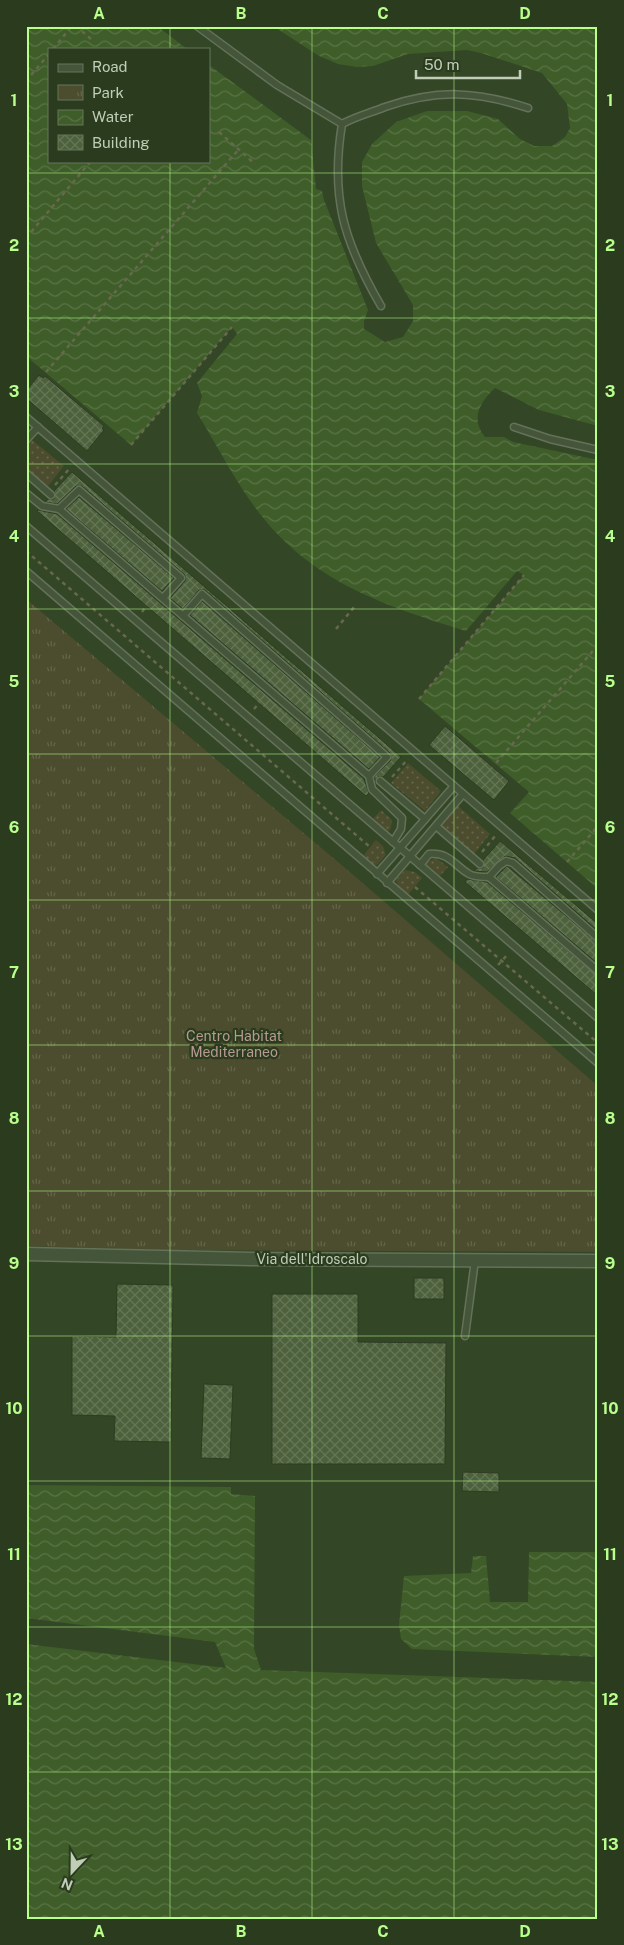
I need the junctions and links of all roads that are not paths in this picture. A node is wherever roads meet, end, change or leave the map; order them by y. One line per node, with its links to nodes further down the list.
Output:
1 (197, 26): 3 (lane)
2 (528, 108): 3 (lane)
3 (342, 124): 4 (lane)
4 (381, 306)
5 (27, 418): 6 (lane)
6 (38, 426): 8 (lane); 20 (lane)
7 (514, 427): 9 (lane)
8 (26, 440)
9 (598, 450)
10 (26, 473): 12 (lane)
11 (26, 493): 13 (lane)
12 (50, 494)
13 (59, 509): 16 (lane); 16 (lane)
14 (26, 526): 24 (lane)
15 (26, 571): 29 (lane)
16 (163, 598): 17 (lane)
17 (183, 616): 18 (lane); 18 (lane)
18 (369, 776): 24 (lane)
19 (382, 783): 22 (lane)
20 (454, 786): 21 (lane); 22 (lane)
21 (464, 794): 23 (lane); 32 (lane)
22 (425, 819): 25 (lane)
23 (436, 826): 26 (lane); 27 (lane)
24 (393, 842): 25 (lane)
25 (400, 848): 26 (lane); 29 (lane)
26 (410, 856): 28 (lane); 31 (lane)
27 (477, 862)
28 (420, 865): 30 (lane); 35 (lane)
29 (377, 874): 31 (lane)
30 (489, 877): 33 (lane); 34 (lane)
31 (387, 883): 36 (lane)
32 (598, 910)
33 (598, 938)
34 (598, 971)
35 (598, 1018)
36 (598, 1063)
37 (26, 1254): 38 (street, Via dell'Idroscalo)
38 (475, 1260): 39 (street, Via dell'Idroscalo); 40 (lane)
39 (598, 1261)
40 (465, 1336)

